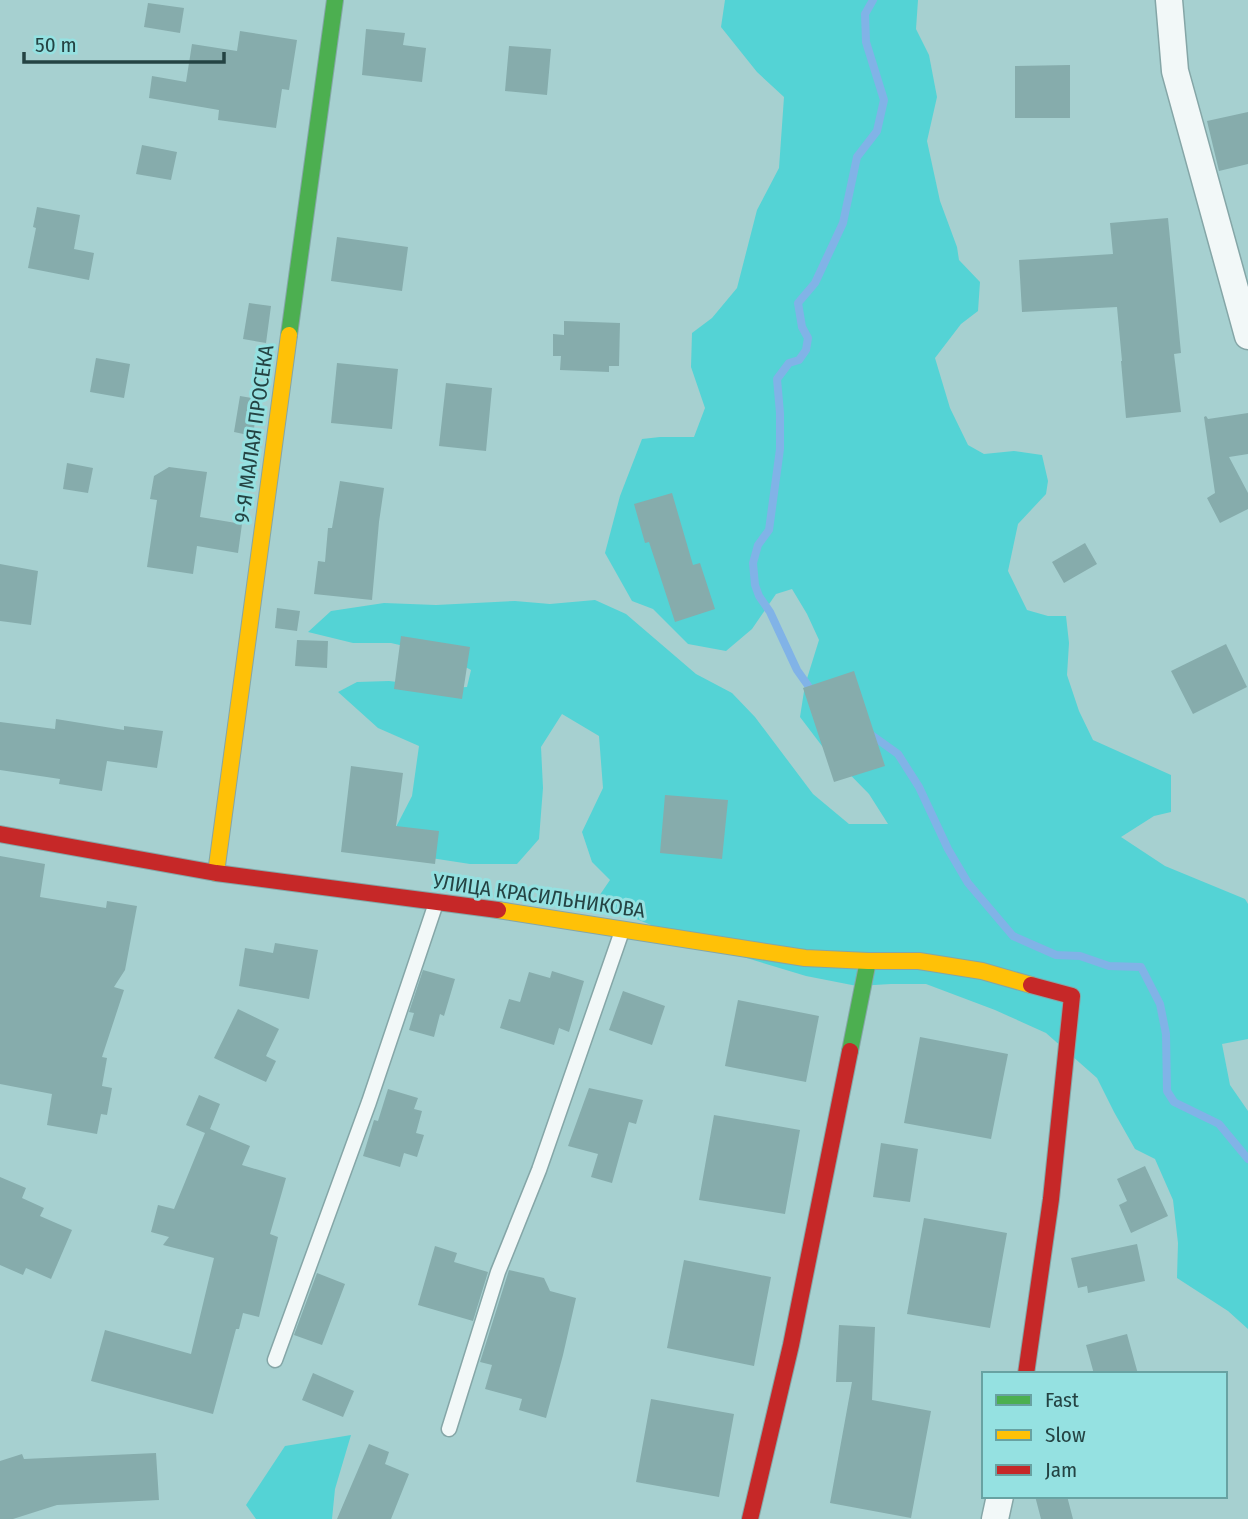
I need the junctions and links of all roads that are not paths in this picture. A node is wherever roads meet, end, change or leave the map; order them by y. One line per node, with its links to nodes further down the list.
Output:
1 (335, 0): 5 (street, 9-Я МАЛАЯ ПРОСЕКА)
2 (1169, 0): 3 (street)
3 (1248, 336)
4 (0, 834): 5 (street, УЛИЦА КРАСИЛЬНИКОВА)
5 (216, 873): 6 (street, УЛИЦА КРАСИЛЬНИКОВА)
6 (436, 902): 7 (street, УЛИЦА КРАСИЛЬНИКОВА); 9 (lane)
7 (623, 930): 8 (street, УЛИЦА КРАСИЛЬНИКОВА); 11 (lane)
8 (868, 961): 10 (street, УЛИЦА КРАСИЛЬНИКОВА); 13 (street)
9 (275, 1360)
10 (1026, 1372)
11 (449, 1429)
12 (1000, 1498): 14 (street)
13 (750, 1519)
14 (995, 1519)

